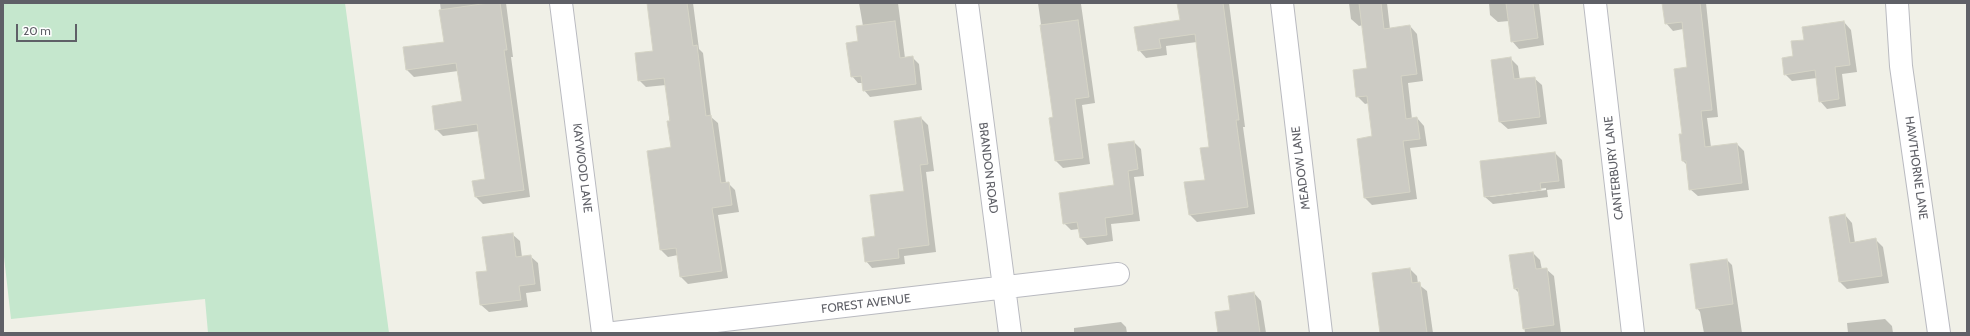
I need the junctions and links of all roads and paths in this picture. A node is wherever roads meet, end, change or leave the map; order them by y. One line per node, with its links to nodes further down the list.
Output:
1 (561, 3): 8 (street, KAYWOOD LANE)
2 (967, 3): 7 (street, BRANDON ROAD)
3 (1282, 3): 11 (street, MEADOW LANE)
4 (1595, 3): 12 (street, CANTERBURY LANE)
5 (1897, 3): 13 (street, HAWTHORNE LANE)
6 (1118, 274): 7 (street, FOREST AVENUE)
7 (1003, 288): 9 (street, FOREST AVENUE); 10 (street, BRANDON ROAD)
8 (603, 333)
9 (614, 333)
10 (1010, 333)
11 (1321, 333)
12 (1633, 333)
13 (1939, 333)

